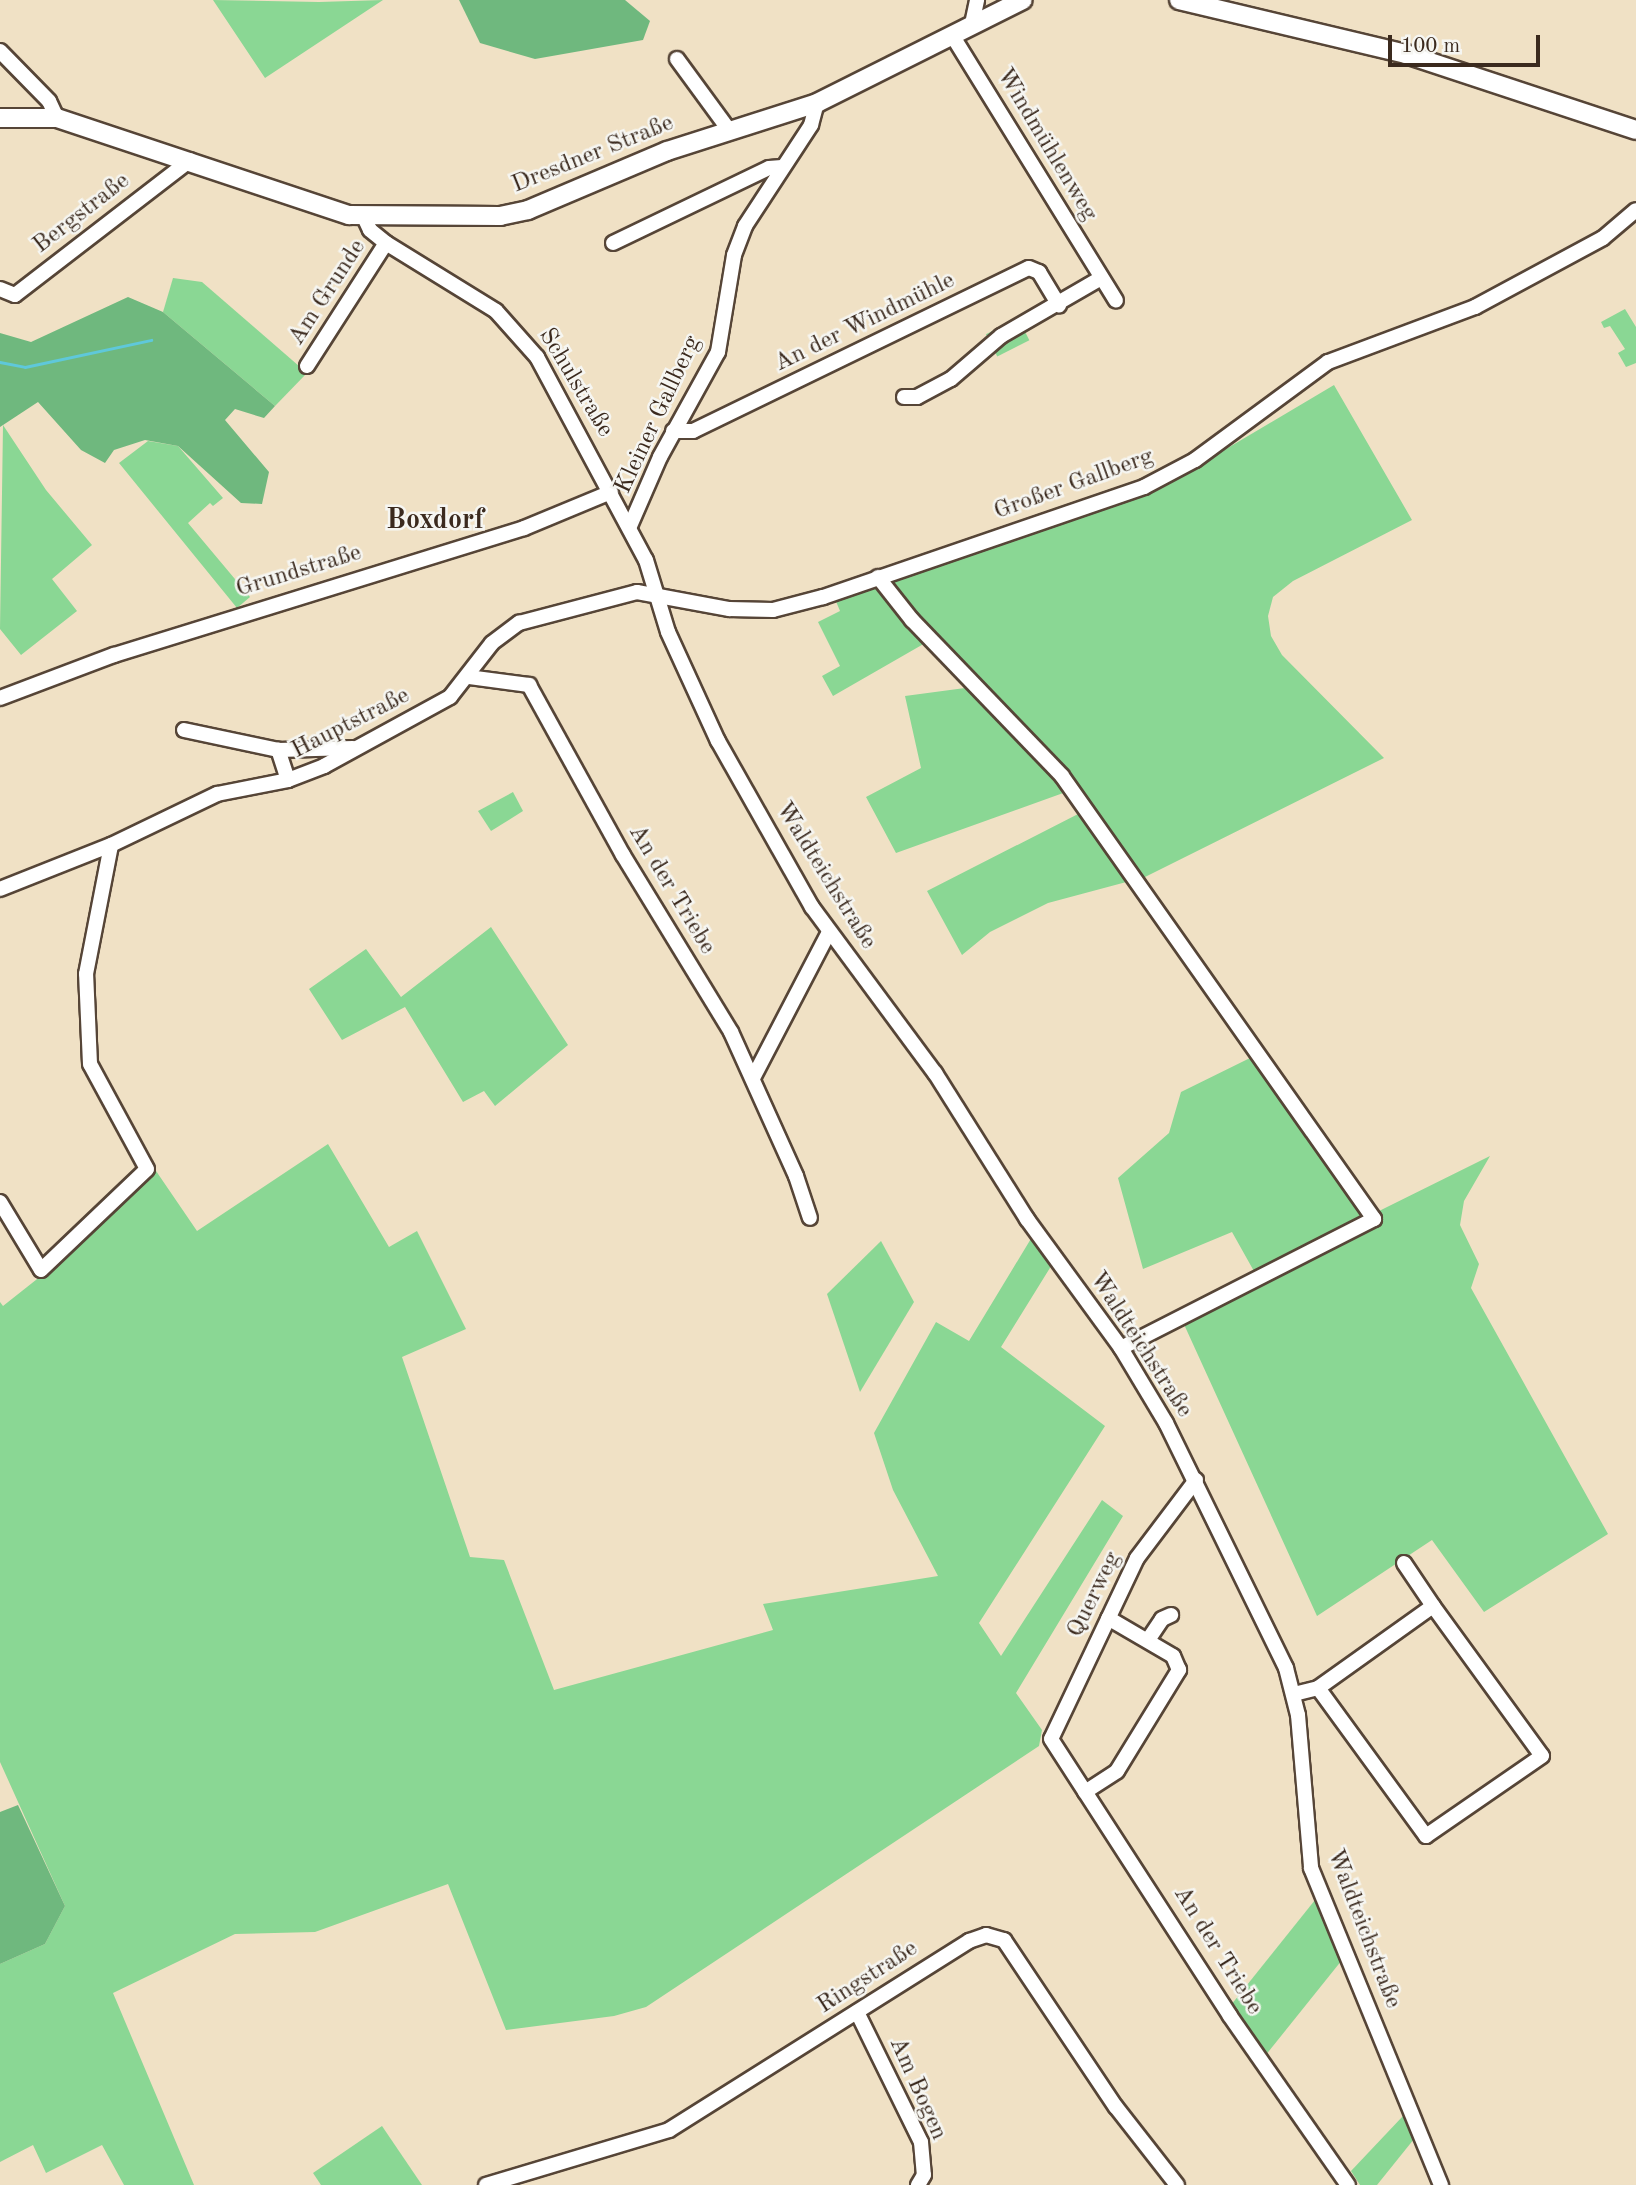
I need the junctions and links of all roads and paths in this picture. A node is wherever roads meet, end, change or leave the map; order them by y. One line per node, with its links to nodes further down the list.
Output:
1 (977, 0): 4 (street)
2 (1023, 0): 4 (main road, Dresdner Straße)
3 (1179, 0): 11 (main road)
4 (972, 24): 5 (main road, Dresdner Straße)
5 (952, 35): 8 (main road, Dresdner Straße); 19 (street, Windmühlenweg)
6 (0, 51): 10 (street)
7 (677, 60): 12 (street)
8 (817, 103): 12 (main road, Dresdner Straße); 14 (street, Kleiner Gallberg)
9 (0, 118): 10 (main road, Dresdner Straße)
10 (57, 118): 13 (main road, Dresdner Straße)
11 (1632, 128)
12 (729, 131): 16 (main road, Dresdner Straße)
13 (190, 160): 16 (main road, Dresdner Straße); 20 (street, Bergstraße)
14 (782, 167): 18 (street); 25 (street, Kleiner Gallberg)
15 (1636, 208): 28 (street, Großer Gallberg)
16 (364, 217): 17 (street, Schulstraße)
17 (386, 243): 23 (street, Am Grunde); 26 (street, Schulstraße)
18 (613, 243)
19 (1101, 278): 21 (street, Windmühlenweg); 22 (street)
20 (0, 289)
21 (1116, 301)
22 (1059, 305): 24 (street); 25 (street, An der Windmühle)
23 (307, 366)
24 (904, 397)
25 (673, 431): 27 (street, Kleiner Gallberg)
26 (611, 492): 27 (street, Schulstraße); 31 (street, Grundstraße)
27 (630, 526): 29 (street, Schulstraße)
28 (878, 577): 29 (street, Großer Gallberg); 42 (street)
29 (660, 594): 30 (street, Hauptstraße); 38 (street, Waldteichstraße)
30 (469, 677): 33 (street, Hauptstraße); 39 (street, An der Triebe)
31 (0, 698)
32 (184, 730): 34 (street)
33 (358, 748): 34 (street); 35 (street, Hauptstraße)
34 (278, 750): 35 (street)
35 (288, 780): 36 (street, Hauptstraße)
36 (111, 845): 37 (street, Hauptstraße); 40 (street)
37 (0, 890)
38 (829, 932): 39 (street); 42 (street, Waldteichstraße)
39 (752, 1075): 41 (street, An der Triebe)
40 (0, 1202)
41 (810, 1218)
42 (1121, 1348): 43 (street, Waldteichstraße)
43 (1196, 1480): 47 (street, Querweg); 50 (street, Waldteichstraße)
44 (1404, 1563): 45 (street)
45 (1433, 1606): 49 (street); 49 (street)
46 (1171, 1615): 48 (street)
47 (1108, 1618): 48 (street); 51 (street, Querweg)
48 (1147, 1640): 52 (street)
49 (1318, 1688): 50 (street)
50 (1294, 1694): 58 (street, Waldteichstraße)
51 (1051, 1739): 52 (street, An der Triebe)
52 (1085, 1792): 57 (street, An der Triebe)
53 (857, 2012): 54 (street, Ringstraße); 55 (street, Am Bogen); 56 (street, Ringstraße)
54 (486, 2185)
55 (918, 2185)
56 (1177, 2185)
57 (1348, 2185)
58 (1441, 2185)

